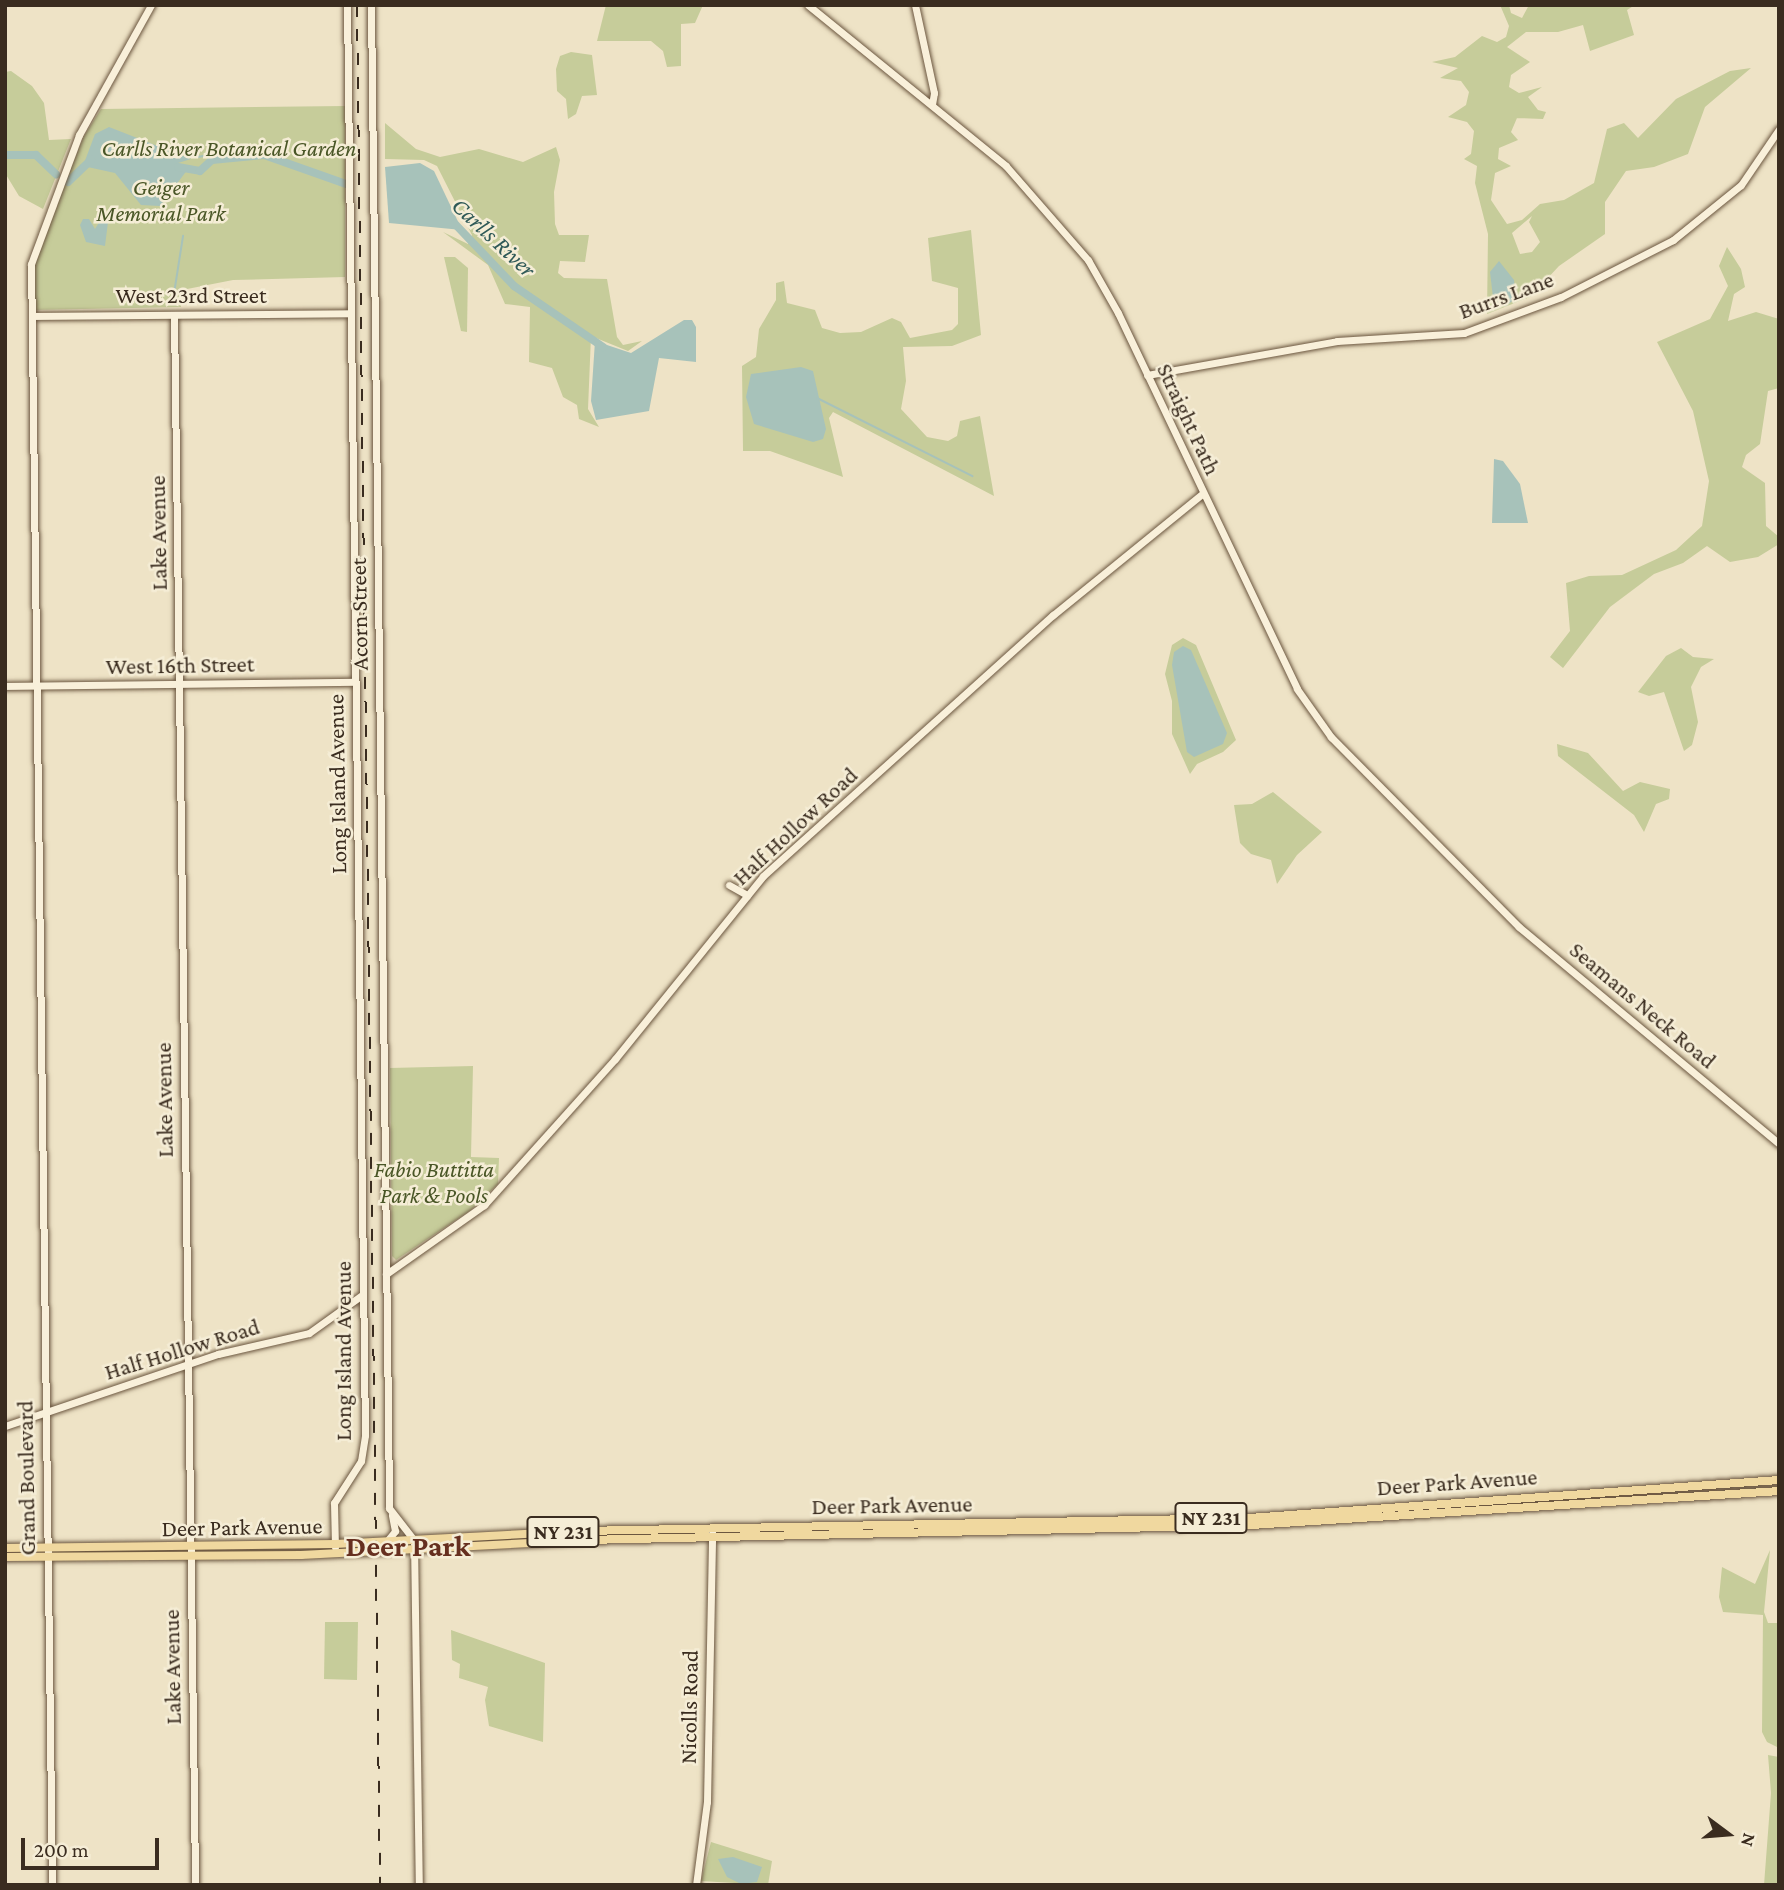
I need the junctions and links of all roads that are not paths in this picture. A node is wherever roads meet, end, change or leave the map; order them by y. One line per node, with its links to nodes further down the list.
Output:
1 (151, 5): 10 (street, Grand Boulevard)
2 (347, 5): 8 (street, Long Island Avenue)
3 (371, 5): 21 (street, Acorn Street)
4 (808, 5): 6 (street, Straight Path)
5 (915, 5): 6 (street)
6 (932, 104): 11 (street, Straight Path)
7 (1779, 129): 11 (street, Burrs Lane)
8 (351, 313): 9 (street, West 23rd Street); 13 (street, Long Island Avenue)
9 (174, 315): 10 (street, West 23rd Street); 14 (street, Lake Avenue)
10 (32, 316): 16 (street, Grand Boulevard)
11 (1147, 375): 12 (street, Straight Path)
12 (1202, 494): 18 (street, Straight Path); 19 (street, Half Hollow Road)
13 (355, 682): 14 (street, West 16th Street); 22 (street, Long Island Avenue)
14 (178, 684): 16 (street, West 16th Street); 23 (street, Lake Avenue)
15 (5, 686): 16 (street, West 16th Street)
16 (35, 686): 24 (street, Grand Boulevard)
17 (729, 885): 19 (street)
18 (1484, 893): 20 (street, Seamans Neck Road)
19 (747, 895): 21 (street, Half Hollow Road)
20 (1779, 1144)
21 (386, 1274): 28 (street, Acorn Street)
22 (362, 1295): 23 (street, Half Hollow Road); 33 (street, Long Island Avenue)
23 (186, 1366): 24 (street, Half Hollow Road); 37 (street, Lake Avenue)
24 (45, 1412): 25 (street, Half Hollow Road); 36 (street, Grand Boulevard)
25 (5, 1426)
26 (1779, 1480): 30 (main road, Deer Park Avenue / NY 231)
27 (1779, 1490): 30 (main road, Deer Park Avenue / NY 231)
28 (389, 1508): 31 (street, Acorn Street); 34 (street)
29 (546, 1533): 30 (main road, Deer Park Avenue / NY 231); 32 (main road); 34 (main road, Deer Park Avenue / NY 231)
30 (712, 1534): 32 (main road, Deer Park Avenue / NY 231); 43 (street, Nicolls Road)
31 (387, 1541): 33 (main road, Deer Park Avenue / NY 231); 34 (main road, Deer Park Avenue / NY 231)
32 (529, 1542): 34 (main road, Deer Park Avenue / NY 231)
33 (335, 1544): 37 (main road, Deer Park Avenue / NY 231); 38 (street, Long Island Avenue)
34 (414, 1545): 38 (main road, Deer Park Avenue / NY 231); 42 (street)
35 (5, 1548): 36 (main road, Deer Park Avenue / NY 231)
36 (47, 1552): 37 (main road, Deer Park Avenue / NY 231); 39 (main road, Deer Park Avenue / NY 231); 40 (street, Grand Boulevard)
37 (190, 1552): 38 (main road, Deer Park Avenue / NY 231); 41 (street, Lake Avenue)
38 (335, 1554)
39 (5, 1557)
40 (51, 1885)
41 (195, 1885)
42 (419, 1885)
43 (696, 1885)

